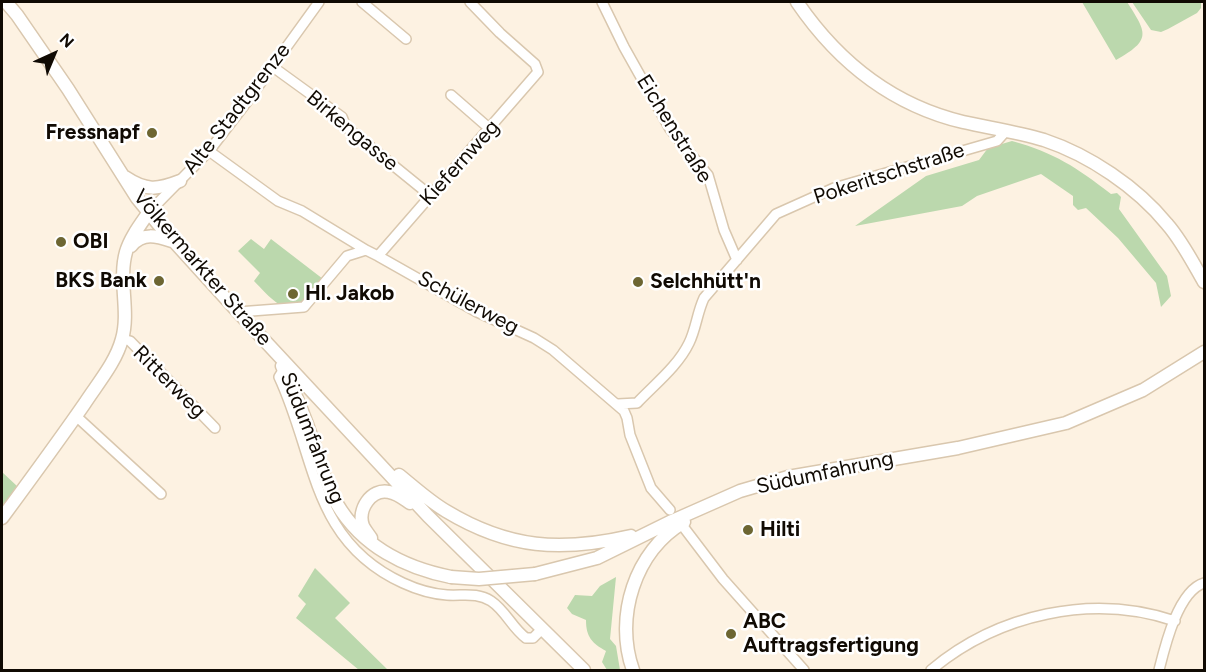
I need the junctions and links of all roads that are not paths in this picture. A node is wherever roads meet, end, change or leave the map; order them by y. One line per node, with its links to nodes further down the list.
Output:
1 (6, 2): 8 (main road, Völkermarkter Straße)
2 (319, 2): 10 (street, Alte Stadtgrenze)
3 (362, 2): 9 (street)
4 (470, 2): 12 (street, Kiefernweg)
5 (602, 2): 25 (street, Eichenstraße)
6 (797, 2): 13 (main road)
7 (2, 9): 8 (main road, Völkermarkter Straße)
8 (29, 35): 15 (main road, Völkermarkter Straße)
9 (406, 39)
10 (273, 67): 14 (street, Alte Stadtgrenze); 17 (street, Birkengasse)
11 (451, 95): 12 (street)
12 (490, 129): 17 (street, Kiefernweg)
13 (1006, 131): 25 (street, Pokeritschstraße); 26 (main road)
14 (208, 151): 16 (street, Alte Stadtgrenze); 19 (street, Schülerweg)
15 (123, 176): 16 (main road); 18 (main road, Völkermarkter Straße)
16 (180, 181): 18 (street, Alte Stadtgrenze)
17 (430, 196): 24 (street, Kiefernweg)
18 (149, 212): 20 (main road, Völkermarkter Straße); 22 (main road)
19 (348, 240): 21 (street, Schülerweg); 23 (street)
20 (174, 242): 22 (main road); 29 (main road, Völkermarkter Straße)
21 (366, 250): 23 (street); 24 (street, Schülerweg)
22 (126, 252): 30 (main road)
23 (347, 256): 29 (street)
24 (378, 256): 35 (street, Schülerweg)
25 (737, 260): 34 (street, Pokeritschstraße)
26 (1191, 260): 27 (main road); 28 (main road)
27 (1204, 274)
28 (1204, 282)
29 (238, 312): 31 (main road, Völkermarkter Straße)
30 (122, 339): 36 (main road); 38 (street, Ritterweg)
31 (275, 352): 33 (main road, Südumfahrung); 39 (main road)
32 (1204, 352): 41 (main road, Südumfahrung)
33 (284, 369): 47 (main road, Südumfahrung); 50 (street)
34 (637, 403): 35 (street); 37 (street, Pokeritschstraße)
35 (618, 404): 37 (street, Schülerweg)
36 (76, 416): 40 (street); 44 (main road)
37 (627, 418): 42 (street, Schülerweg)
38 (215, 428)
39 (372, 454): 43 (main road); 46 (main road)
40 (160, 494)
41 (720, 500): 46 (main road, Südumfahrung); 52 (main road)
42 (670, 510)
43 (429, 516): 47 (main road, Südumfahrung); 50 (main road)
44 (2, 518)
45 (685, 529): 53 (street)
46 (653, 531): 47 (main road, Südumfahrung, bridge)
47 (376, 547)
48 (1204, 583): 49 (street)
49 (1175, 621): 54 (street); 55 (street)
50 (541, 630): 51 (main road)
51 (584, 670)
52 (633, 670)
53 (804, 670)
54 (931, 670)
55 (1159, 670)

